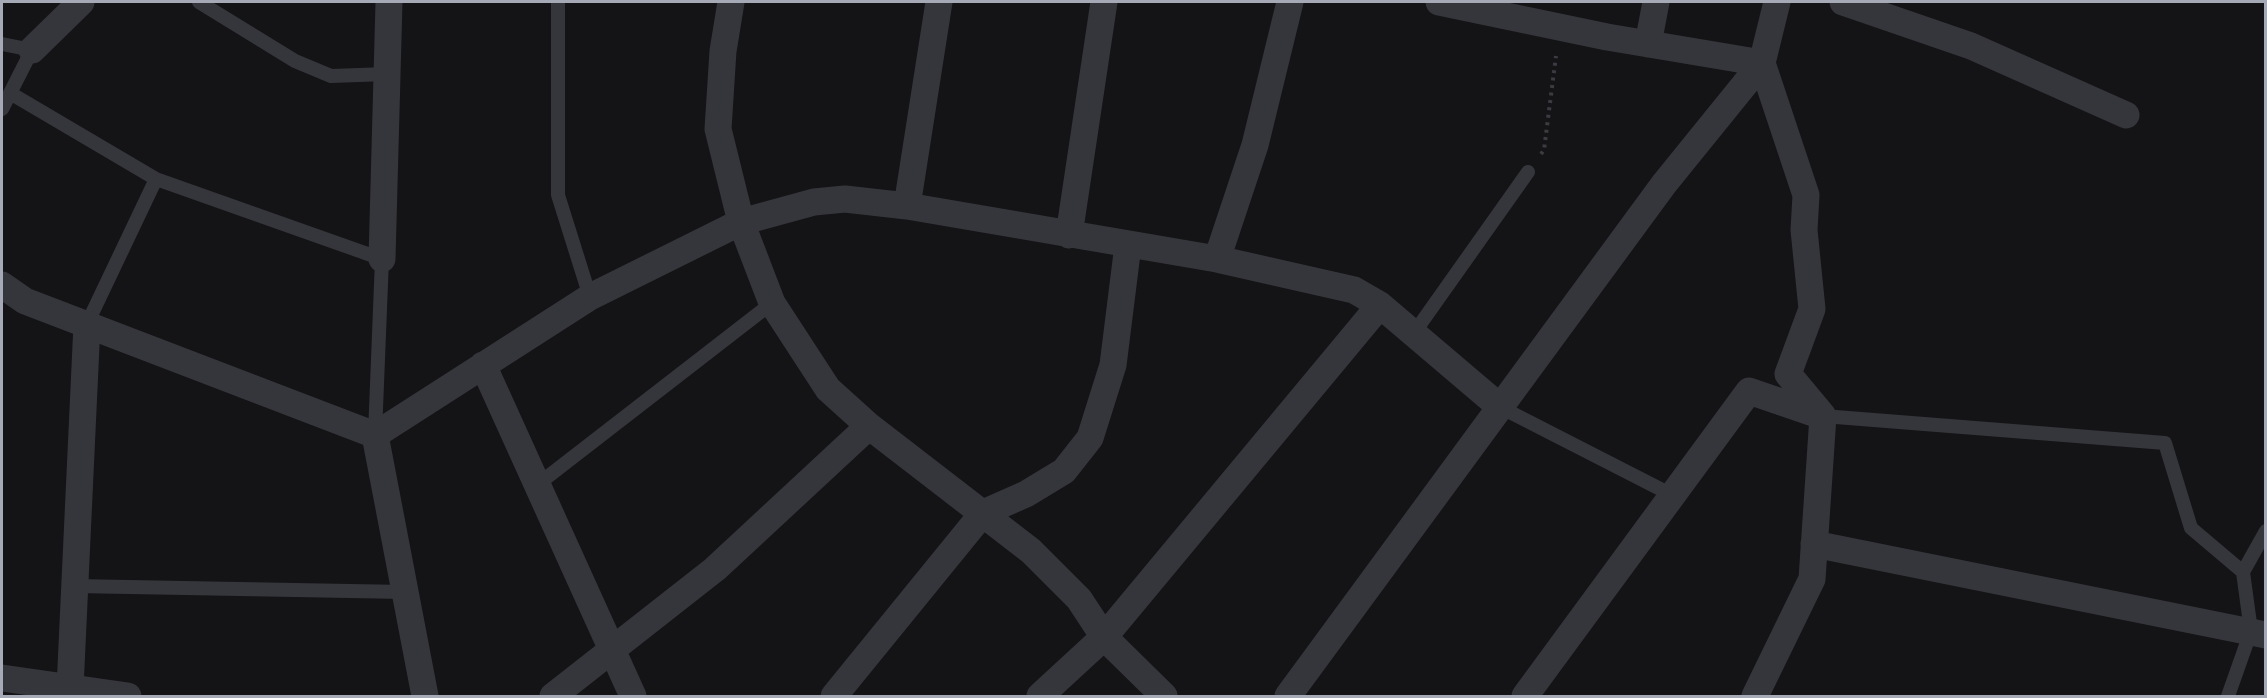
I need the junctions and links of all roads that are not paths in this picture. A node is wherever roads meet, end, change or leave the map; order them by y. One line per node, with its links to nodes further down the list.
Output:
1 (81, 2): 15 (street)
2 (199, 2): 17 (lane)
3 (389, 2): 17 (street)
4 (558, 2): 30 (lane)
5 (731, 2): 24 (street)
6 (939, 2): 23 (street)
7 (1104, 2): 25 (street)
8 (1290, 2): 28 (street)
9 (1656, 2): 14 (street)
10 (1777, 2): 16 (street)
11 (1843, 2): 20 (street)
12 (1452, 3): 14 (street)
13 (2, 44): 15 (lane)
14 (1648, 44): 16 (street)
15 (32, 50): 18 (lane)
16 (1762, 63): 36 (street); 37 (street)
17 (387, 75): 27 (street)
18 (10, 93): 19 (lane); 22 (lane)
19 (2, 109)
20 (2126, 115)
21 (1528, 172): 34 (lane)
22 (156, 179): 27 (lane); 33 (lane)
23 (907, 206): 24 (street); 25 (street)
24 (741, 222): 30 (street); 31 (street)
25 (1069, 235): 26 (street)
26 (1128, 245): 28 (street); 42 (street)
27 (382, 259): 39 (lane)
28 (1216, 259): 32 (street)
29 (2, 285): 33 (street)
30 (590, 297): 35 (street)
31 (772, 303): 38 (street); 40 (lane)
32 (1380, 304): 34 (street); 49 (street)
33 (87, 324): 39 (street); 46 (street)
34 (1414, 333): 36 (street)
35 (483, 365): 39 (street); 40 (street)
36 (1500, 407): 41 (lane); 60 (street)
37 (1823, 417): 41 (street); 44 (street); 45 (lane)
38 (869, 426): 42 (street); 50 (street)
39 (375, 435): 47 (street)
40 (537, 485): 50 (street)
41 (1672, 495): 61 (street)
42 (982, 513): 49 (street); 57 (street)
43 (2265, 531): 45 (lane)
44 (1814, 544): 48 (street); 62 (street)
45 (2243, 572): 48 (lane)
46 (74, 586): 47 (lane); 52 (street)
47 (405, 592): 54 (street)
48 (2258, 633): 63 (lane)
49 (1104, 637): 58 (street); 59 (street)
50 (611, 650): 55 (street); 56 (street)
51 (2, 678): 52 (street)
52 (70, 688): 53 (street)
53 (128, 696)
54 (424, 696)
55 (553, 696)
56 (633, 696)
57 (834, 696)
58 (1040, 696)
59 (1164, 696)
60 (1288, 696)
61 (1525, 696)
62 (1755, 696)
63 (2228, 696)

